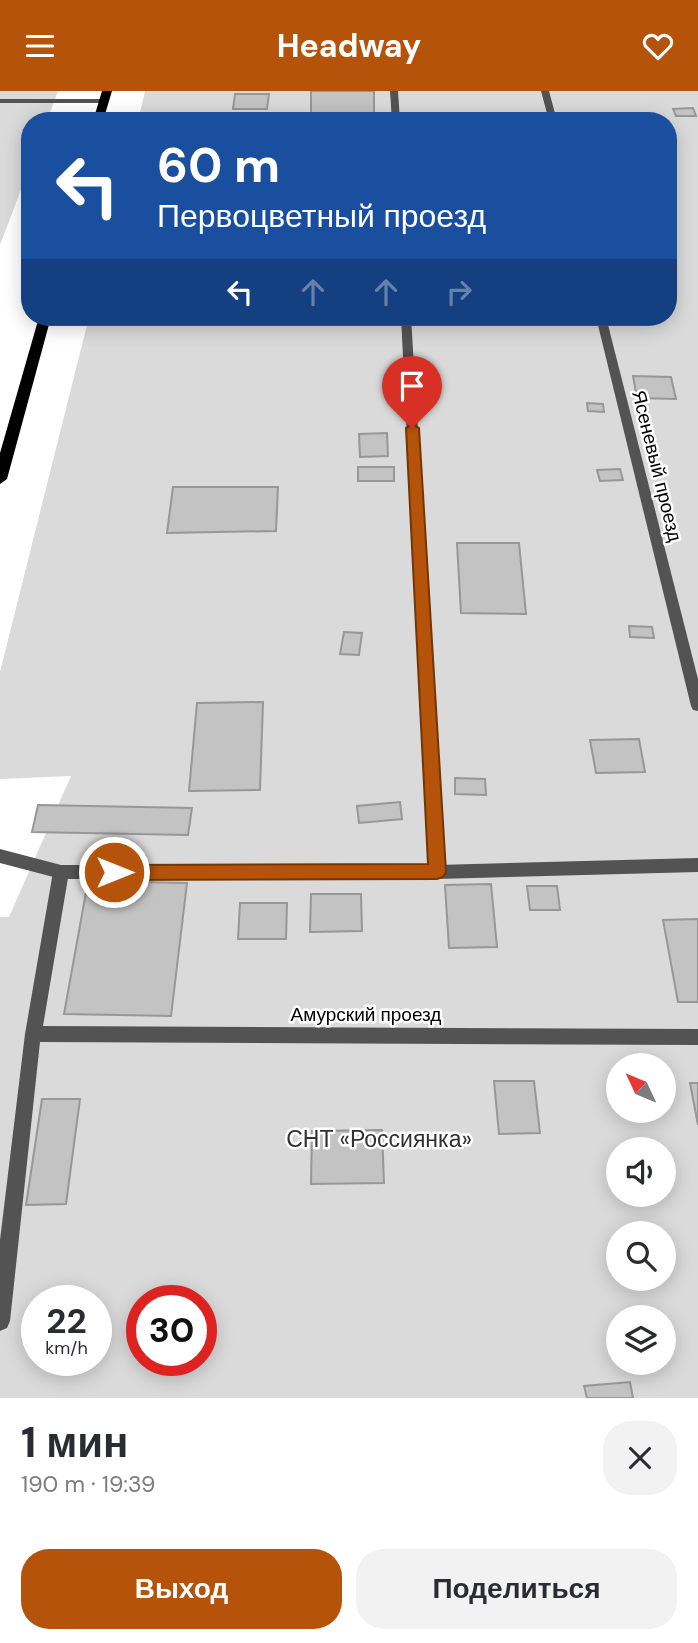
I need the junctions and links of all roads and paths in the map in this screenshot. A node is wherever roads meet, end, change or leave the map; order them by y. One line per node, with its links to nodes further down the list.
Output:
1 (394, 91): 5 (street)
2 (545, 91): 6 (street)
3 (105, 96): 4 (street)
4 (0, 101)
5 (395, 112)
6 (551, 112)
7 (42, 326): 10 (main road)
8 (407, 326): 14 (street)
9 (603, 326): 11 (street, Ясеневый проезд)
10 (0, 479)
11 (698, 706)
12 (0, 856): 15 (street)
13 (698, 865): 14 (street)
14 (437, 872): 15 (street)
15 (61, 873): 16 (street)
16 (33, 1034): 17 (street, Амурский проезд); 18 (street)
17 (698, 1037)
18 (0, 1321)

